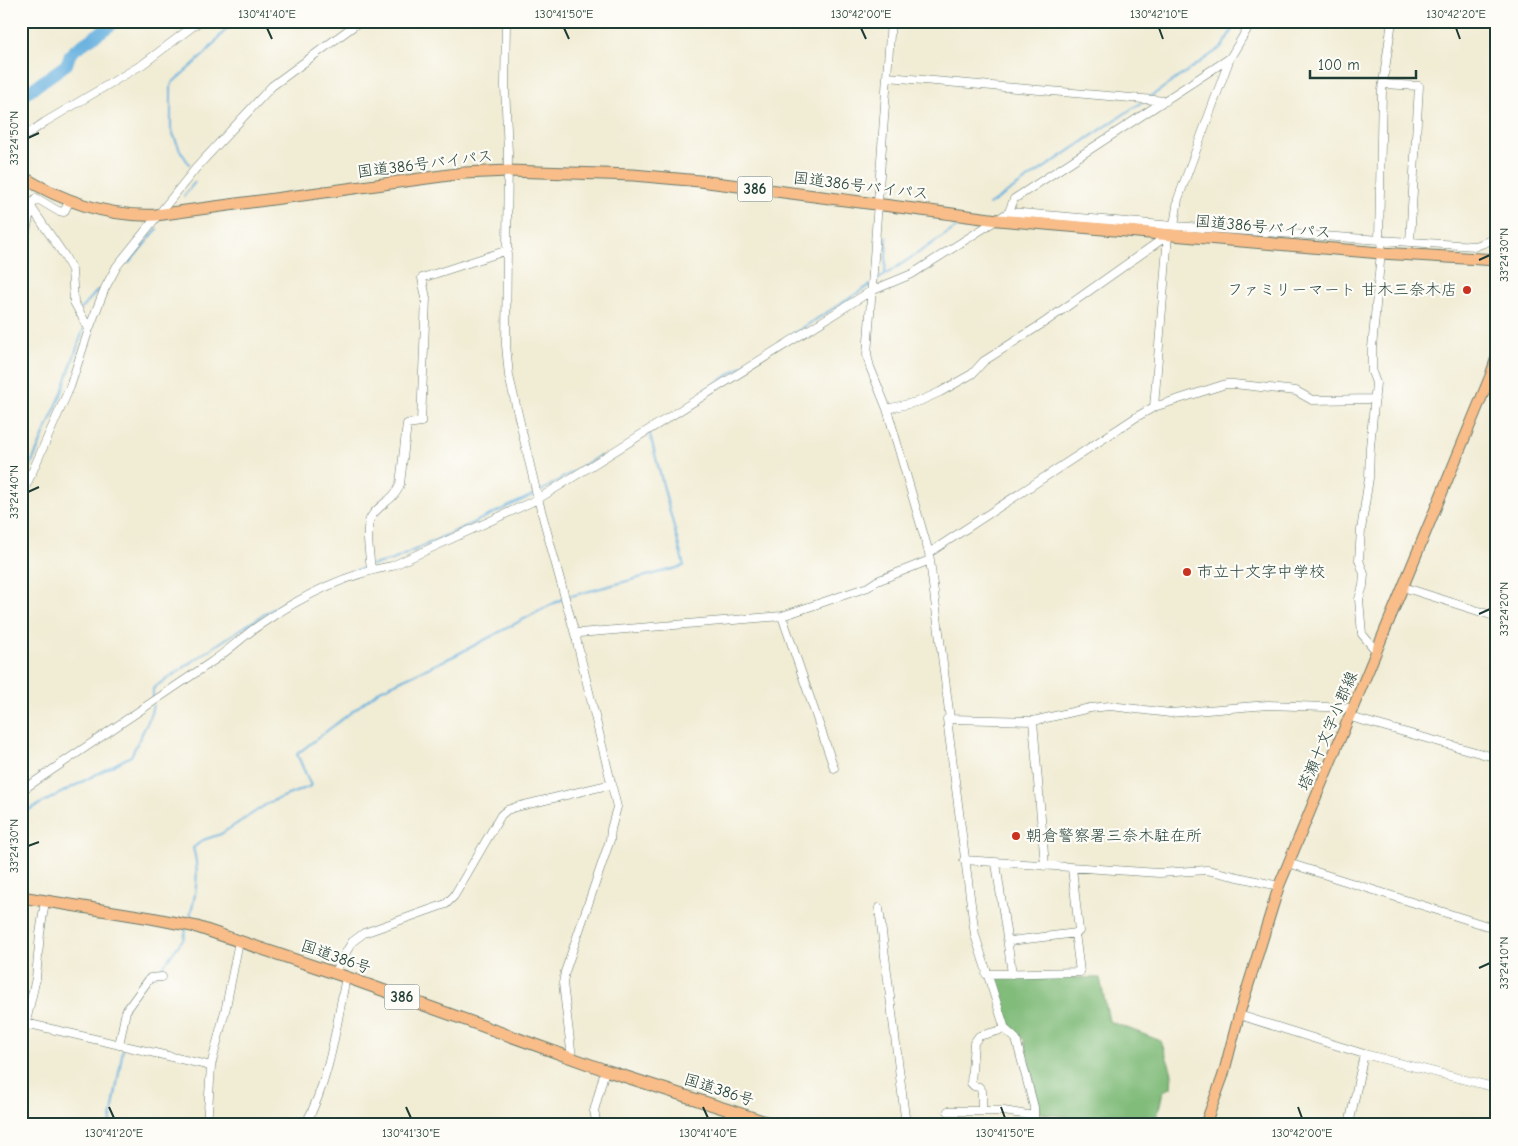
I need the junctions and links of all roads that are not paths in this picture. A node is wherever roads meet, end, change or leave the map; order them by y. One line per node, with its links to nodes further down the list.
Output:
1 (200, 21): 11 (street)
2 (358, 21): 19 (street)
3 (506, 21): 12 (street)
4 (891, 21): 8 (street)
5 (1252, 21): 7 (street)
6 (1392, 21): 9 (street)
7 (1230, 58): 10 (street); 21 (street)
8 (890, 77): 10 (street); 16 (street)
9 (1383, 84): 23 (street); 24 (street)
10 (1166, 102): 18 (street)
11 (21, 139)
12 (508, 172): 16 (highway, 国道386号バイパス / 386); 19 (highway, 国道386号バイパス / 386); 25 (street)
13 (21, 176): 14 (highway, 国道386号バイパス / 386)
14 (70, 200): 17 (street); 19 (highway, 国道386号バイパス / 386)
15 (21, 205): 17 (street)
16 (877, 205): 20 (highway, 国道386号バイパス / 386); 29 (street)
17 (31, 207): 27 (street); 30 (street)
18 (1009, 212): 20 (street); 21 (street)
19 (156, 215): 30 (street)
20 (998, 220): 21 (highway, 国道386号バイパス / 386); 29 (street)
21 (1171, 230): 23 (street); 26 (highway, 国道386号バイパス / 386); 34 (street); 35 (street)
22 (1497, 238): 24 (street)
23 (1381, 240): 24 (street); 26 (street)
24 (1410, 242)
25 (508, 250): 39 (street); 41 (street)
26 (1381, 253): 28 (highway, 国道386号バイパス / 386); 33 (street)
27 (21, 256)
28 (1497, 260)
29 (871, 291): 35 (street); 39 (street)
30 (89, 330): 36 (street)
31 (1497, 356): 32 (main road, 塔瀬十文字小郡線)
32 (1494, 376): 42 (main road, 塔瀬十文字小郡線)
33 (1374, 399): 34 (street); 46 (street)
34 (1154, 407): 40 (street)
35 (887, 409): 40 (street)
36 (32, 474): 37 (street); 38 (street)
37 (21, 478)
38 (21, 497)
39 (538, 499): 41 (street); 45 (street)
40 (929, 557): 43 (street); 48 (street)
41 (371, 570): 53 (street)
42 (1403, 587): 44 (street); 46 (main road, 塔瀬十文字小郡線)
43 (782, 616): 45 (street); 51 (street)
44 (1497, 617)
45 (576, 638): 52 (street)
46 (1378, 652): 47 (main road, 塔瀬十文字小郡線)
47 (1352, 713): 49 (street); 50 (street); 56 (main road, 塔瀬十文字小郡線)
48 (950, 719): 49 (street); 54 (street)
49 (1033, 721): 57 (street)
50 (1497, 758)
51 (834, 768)
52 (612, 784): 67 (street); 78 (street)
53 (21, 791)
54 (964, 860): 55 (street); 68 (street)
55 (996, 862): 57 (street); 65 (street)
56 (1288, 863): 59 (main road, 塔瀬十文字小郡線); 63 (street)
57 (1045, 866): 58 (street)
58 (1072, 868): 59 (street); 64 (street)
59 (1279, 886): 72 (main road, 塔瀬十文字小郡線)
60 (21, 897): 61 (highway, 国道386号 / 386)
61 (45, 901): 66 (highway, 国道386号 / 386); 73 (street)
62 (879, 908): 90 (street)
63 (1497, 929)
64 (1075, 933): 65 (street); 69 (street)
65 (1007, 938): 69 (street)
66 (239, 941): 67 (highway, 国道386号 / 386); 79 (street)
67 (334, 973): 71 (highway, 国道386号 / 386)
68 (987, 974): 69 (street); 74 (street)
69 (1012, 974)
70 (161, 977): 76 (street)
71 (346, 977): 78 (highway, 国道386号 / 386); 87 (street)
72 (1239, 1015): 77 (street); 92 (main road, 塔瀬十文字小郡線)
73 (24, 1023): 75 (street); 76 (street)
74 (1005, 1028): 83 (street); 84 (street)
75 (21, 1044)
76 (119, 1044): 79 (street)
77 (1364, 1054): 81 (street); 93 (street)
78 (572, 1058): 80 (highway, 国道386号 / 386)
79 (211, 1066): 86 (street)
80 (605, 1070): 85 (highway, 国道386号 / 386); 88 (street)
81 (1497, 1088)
82 (948, 1111): 83 (street)
83 (982, 1111): 84 (street)
84 (1034, 1116): 91 (street)
85 (755, 1122): 89 (highway, 国道386号 / 386)
86 (207, 1125)
87 (306, 1125)
88 (597, 1125)
89 (776, 1125)
90 (906, 1125)
91 (1034, 1125)
92 (1205, 1125)
93 (1349, 1125)

